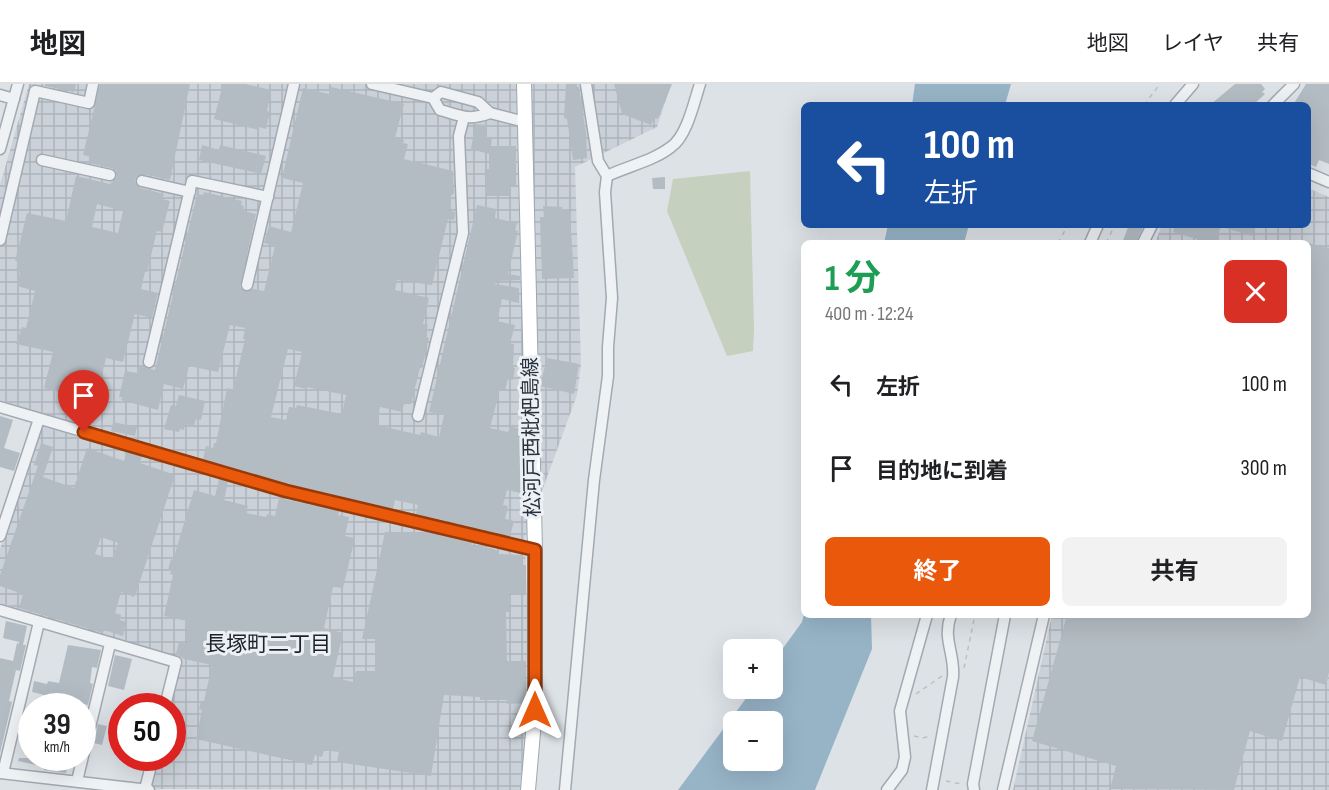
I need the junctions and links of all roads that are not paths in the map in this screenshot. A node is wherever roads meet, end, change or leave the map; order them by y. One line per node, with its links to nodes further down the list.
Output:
1 (18, 84): 13 (street)
2 (93, 84): 28 (street)
3 (294, 84): 27 (street)
4 (372, 84): 10 (street)
5 (524, 84): 18 (main road, 松河戸西枇杷島線)
6 (586, 84): 23 (street)
7 (700, 84): 23 (street)
8 (1193, 84): 14 (street)
9 (1294, 84): 15 (street)
10 (415, 89): 12 (street)
11 (0, 94): 13 (street)
12 (433, 98): 16 (street); 17 (street)
13 (14, 99): 19 (street)
14 (1178, 102)
15 (1276, 102)
16 (490, 113): 17 (street); 18 (street)
17 (464, 117): 32 (street)
18 (525, 122): 35 (main road, 松河戸西枇杷島線)
19 (0, 150)
20 (42, 160): 22 (street)
21 (1311, 174): 25 (street)
22 (110, 175)
23 (607, 176): 49 (street)
24 (142, 181): 26 (street)
25 (1329, 182)
26 (190, 192): 27 (street); 30 (street)
27 (267, 197): 29 (street)
28 (0, 240)
29 (247, 285)
30 (149, 362)
31 (0, 407): 33 (street)
32 (418, 416)
33 (39, 419): 34 (street); 35 (street)
34 (0, 536)
35 (535, 550): 48 (main road, 松河戸西枇杷島線)
36 (0, 610): 41 (street)
37 (926, 618): 50 (street)
38 (950, 618): 51 (street)
39 (1004, 618): 52 (street)
40 (1043, 618): 53 (street)
41 (39, 622): 42 (street); 45 (street)
42 (110, 644): 43 (street); 46 (street)
43 (168, 693)
44 (150, 771): 47 (street)
45 (2, 773): 46 (street)
46 (77, 781): 47 (street)
47 (147, 789)
48 (528, 790)
49 (565, 790)
50 (887, 790)
51 (932, 790)
52 (974, 790)
53 (1003, 790)

